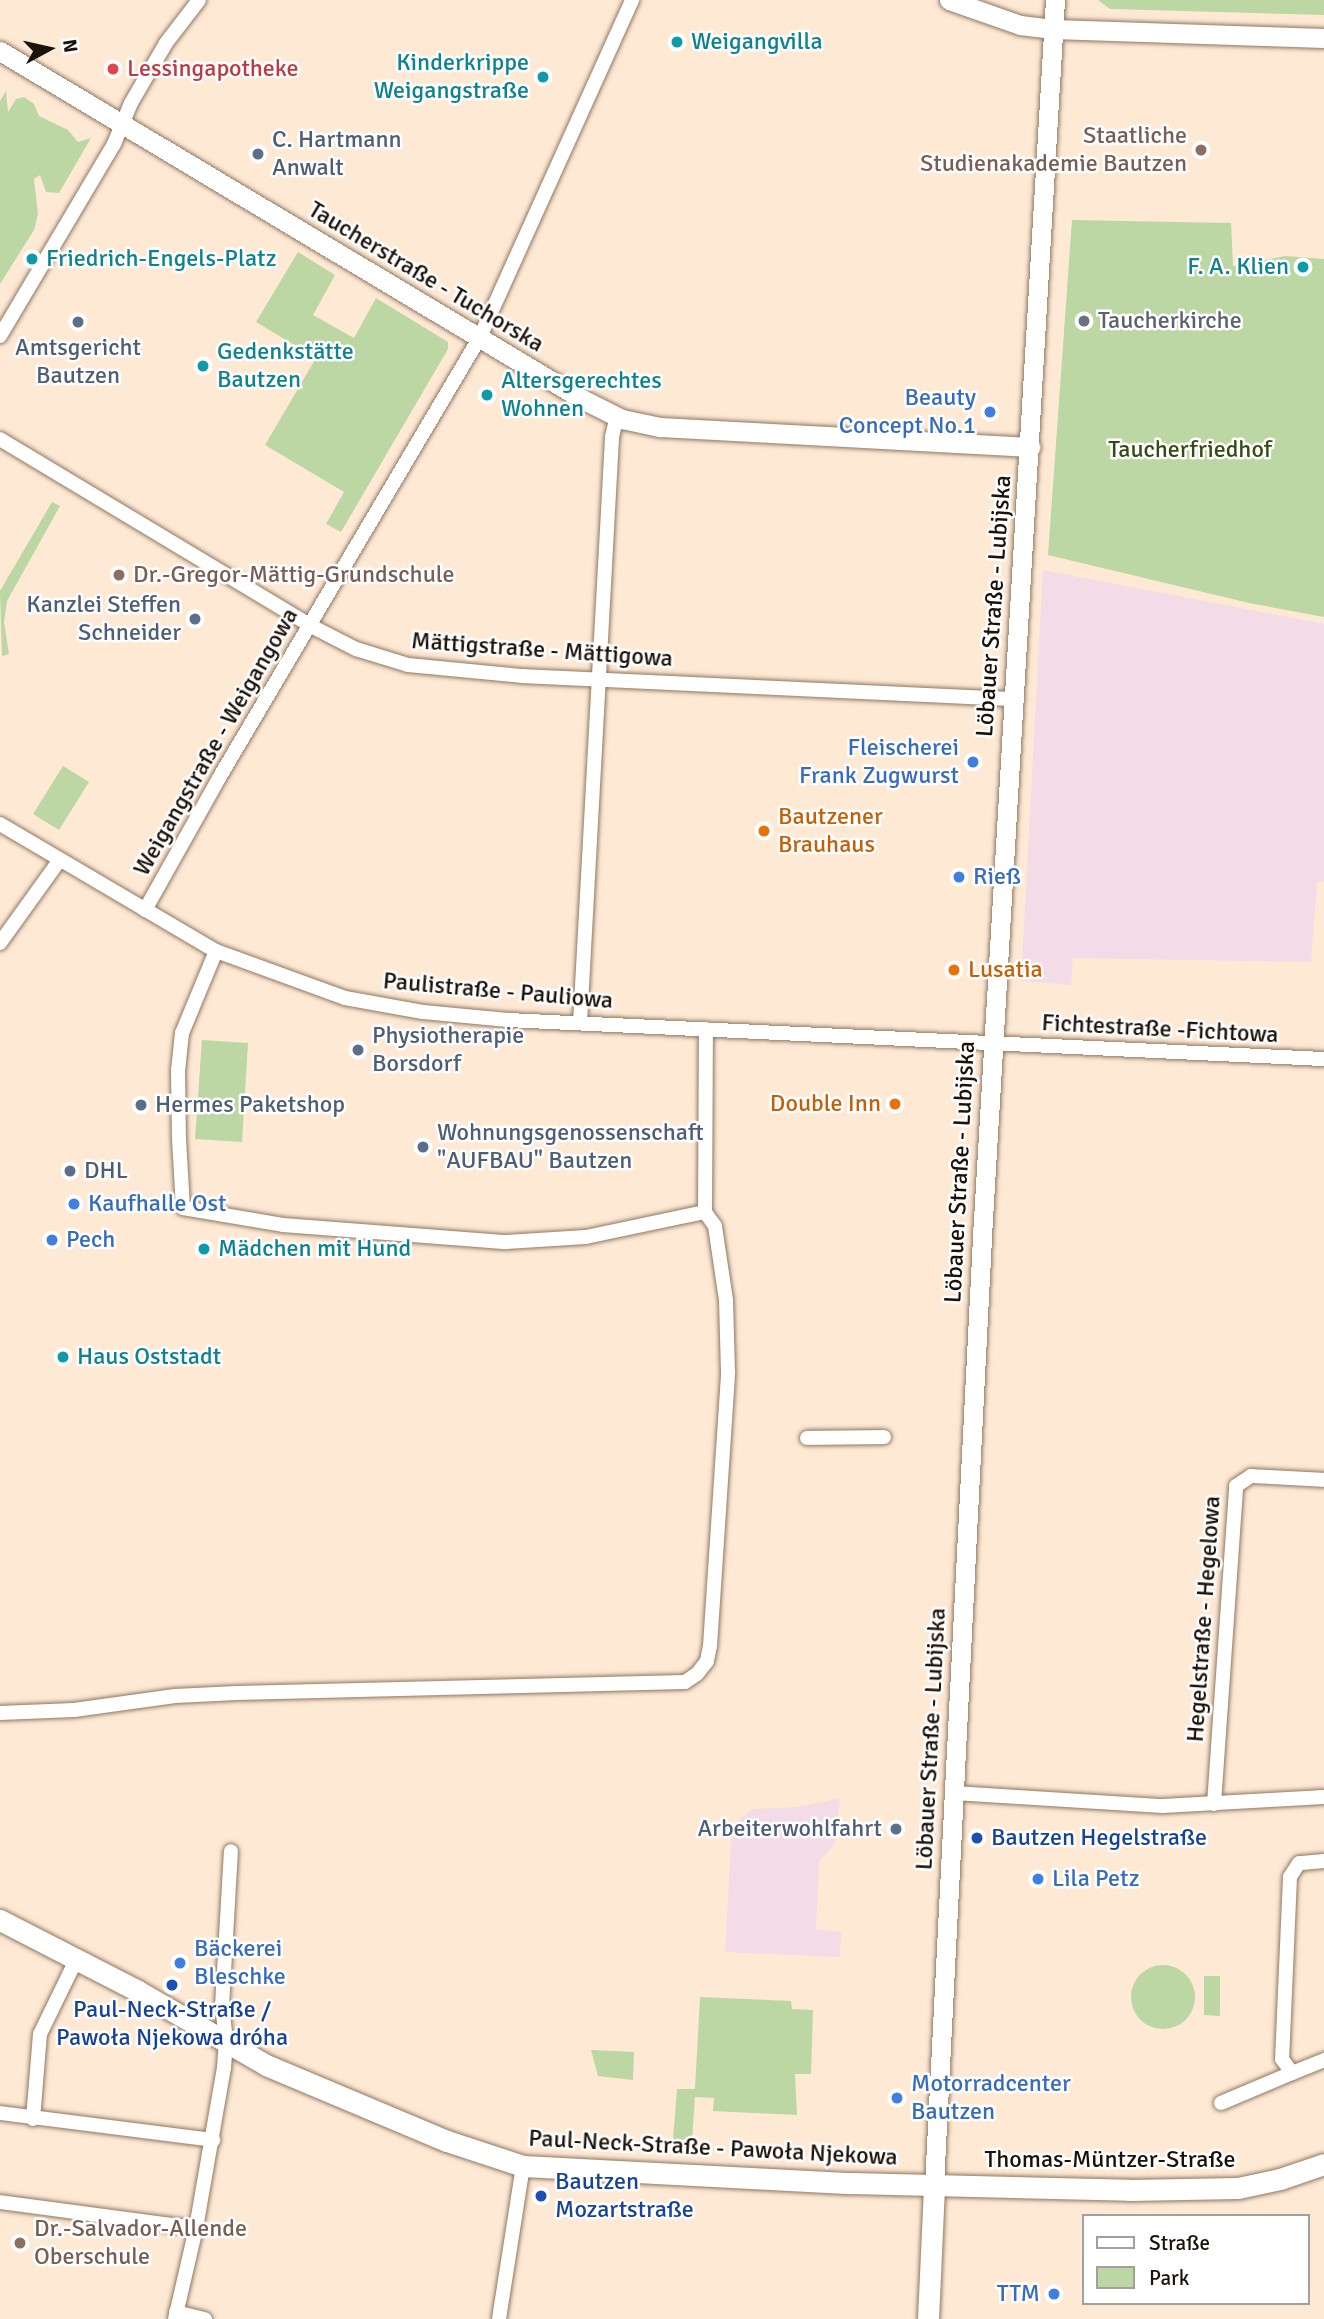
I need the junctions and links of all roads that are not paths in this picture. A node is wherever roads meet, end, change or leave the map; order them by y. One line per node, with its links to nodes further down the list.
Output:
1 (199, 0): 9 (street)
2 (632, 0): 11 (street, Weigangstraße - Weigangowa)
3 (982, 0): 5 (street)
4 (1055, 0): 6 (main road, Löbauer Straße - Lubijska)
5 (950, 1): 6 (main road)
6 (1054, 29): 7 (main road); 14 (main road, Löbauer Straße - Lubijska)
7 (1324, 38)
8 (1, 53): 9 (main road, Taucherstraße - Tuchorska)
9 (121, 123): 10 (street); 11 (main road, Taucherstraße - Tuchorska)
10 (0, 336)
11 (480, 337): 12 (main road, Taucherstraße - Tuchorska); 15 (street, Weigangstraße - Weigangowa)
12 (617, 416): 14 (main road, Taucherstraße - Tuchorska); 16 (street)
13 (0, 439): 15 (street, Mättigstraße - Mättigowa)
14 (1030, 447): 17 (main road, Löbauer Straße - Lubijska)
15 (311, 626): 16 (street, Mättigstraße - Mättigowa); 20 (street, Weigangstraße - Weigangowa)
16 (601, 679): 17 (street, Mättigstraße - Mättigowa); 23 (street)
17 (1014, 699): 25 (main road, Löbauer Straße - Lubijska)
18 (0, 824): 19 (street, Paulistraße - Pauliowa)
19 (59, 861): 20 (street, Paulistraße - Pauliowa); 21 (street)
20 (145, 910): 22 (street, Paulistraße - Pauliowa)
21 (0, 943)
22 (216, 951): 23 (street, Paulistraße - Pauliowa); 27 (street)
23 (580, 1023): 24 (street, Paulistraße - Pauliowa)
24 (706, 1028): 25 (street, Paulistraße - Pauliowa); 27 (street)
25 (993, 1044): 26 (street, Fichtestraße -Fichtowa); 32 (main road, Löbauer Straße - Lubijska)
26 (1324, 1059)
27 (705, 1212): 31 (street)
28 (884, 1437): 29 (street)
29 (807, 1438)
30 (1324, 1480): 34 (street, Hegelstraße - Hegelowa)
31 (0, 1713)
32 (954, 1793): 34 (street); 48 (main road, Löbauer Straße - Lubijska)
33 (1324, 1797): 34 (street)
34 (1214, 1804)
35 (231, 1851): 39 (street)
36 (1324, 1861): 41 (street)
37 (0, 1920): 38 (main road, Paul-Neck-Straße - Pawoła Njekowa)
38 (77, 1958): 39 (main road, Paul-Neck-Straße - Pawoła Njekowa); 44 (street)
39 (226, 2042): 45 (street); 47 (main road, Paul-Neck-Straße - Pawoła Njekowa)
40 (1324, 2060): 41 (street)
41 (1292, 2073): 42 (street)
42 (1221, 2103)
43 (0, 2113): 44 (street)
44 (33, 2119): 45 (street)
45 (213, 2140): 50 (street)
46 (1324, 2164): 48 (main road, Thomas-Müntzer-Straße)
47 (523, 2166): 48 (main road, Paul-Neck-Straße - Pawoła Njekowa); 53 (street)
48 (934, 2185): 54 (main road, Löbauer Straße - Lubijska)
49 (0, 2203): 50 (street)
50 (196, 2228): 51 (street)
51 (175, 2315): 52 (street)
52 (205, 2319)
53 (499, 2319)
54 (928, 2319)

